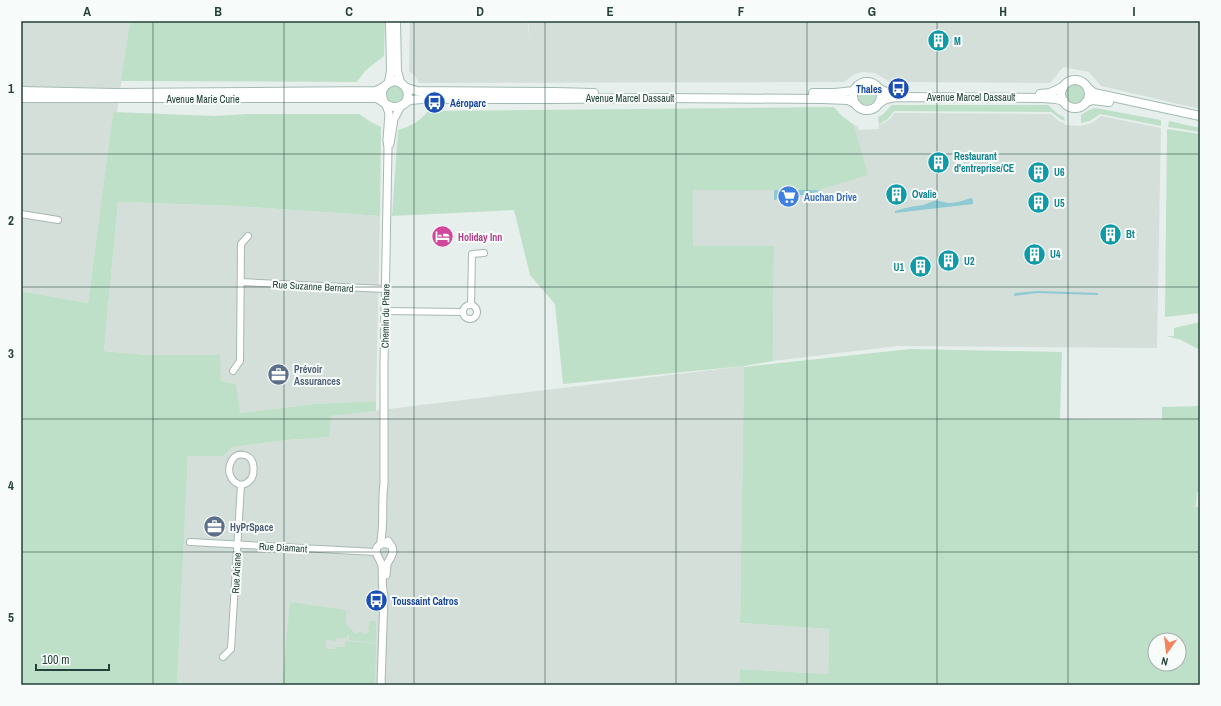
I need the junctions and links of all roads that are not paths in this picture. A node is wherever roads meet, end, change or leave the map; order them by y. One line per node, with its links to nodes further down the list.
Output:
1 (390, 21): 4 (main road)
2 (396, 21): 3 (main road)
3 (400, 82): 4 (main road); 6 (main road)
4 (386, 85): 9 (main road, Avenue Marie Curie); 13 (main road)
5 (1063, 87): 7 (main road); 8 (main road, Avenue Marcel Dassault); 12 (main road)
6 (407, 88): 10 (main road, Avenue Marcel Dassault); 17 (main road)
7 (1088, 88): 14 (main road); 18 (main road)
8 (880, 89): 10 (main road); 15 (main road)
9 (21, 91)
10 (854, 91): 16 (main road)
11 (21, 98): 13 (main road, Avenue Marie Curie)
12 (1064, 101): 14 (main road); 15 (main road, Avenue Marcel Dassault)
13 (384, 102): 17 (main road); 20 (street, Chemin du Phare)
14 (1086, 102): 19 (main road)
15 (879, 103): 16 (main road)
16 (856, 104): 17 (main road, Avenue Marcel Dassault)
17 (403, 105): 20 (street, Chemin du Phare)
18 (1200, 116)
19 (1200, 121)
20 (388, 148): 26 (street, Chemin du Phare)
21 (21, 214): 22 (street)
22 (58, 220)
23 (248, 236): 25 (street)
24 (484, 253): 27 (street)
25 (241, 282): 26 (street, Rue Suzanne Bernard); 30 (street)
26 (385, 289): 28 (street, Chemin du Phare)
27 (471, 305): 29 (street); 29 (street)
28 (385, 311): 29 (street); 31 (street, Chemin du Phare)
29 (463, 312)
30 (233, 371)
31 (384, 484): 35 (street, Chemin du Phare); 36 (street, Chemin du Phare)
32 (241, 485): 32 (street); 34 (street, Rue Ariane)
33 (190, 542): 34 (street, Rue Diamant)
34 (237, 544): 37 (street, Rue Diamant); 41 (street, Rue Ariane)
35 (380, 545): 36 (street); 37 (street)
36 (390, 546): 38 (street)
37 (376, 552): 39 (street)
38 (390, 559): 39 (street); 40 (street)
39 (380, 560): 40 (street)
40 (384, 595): 42 (street)
41 (223, 657)
42 (381, 685)

